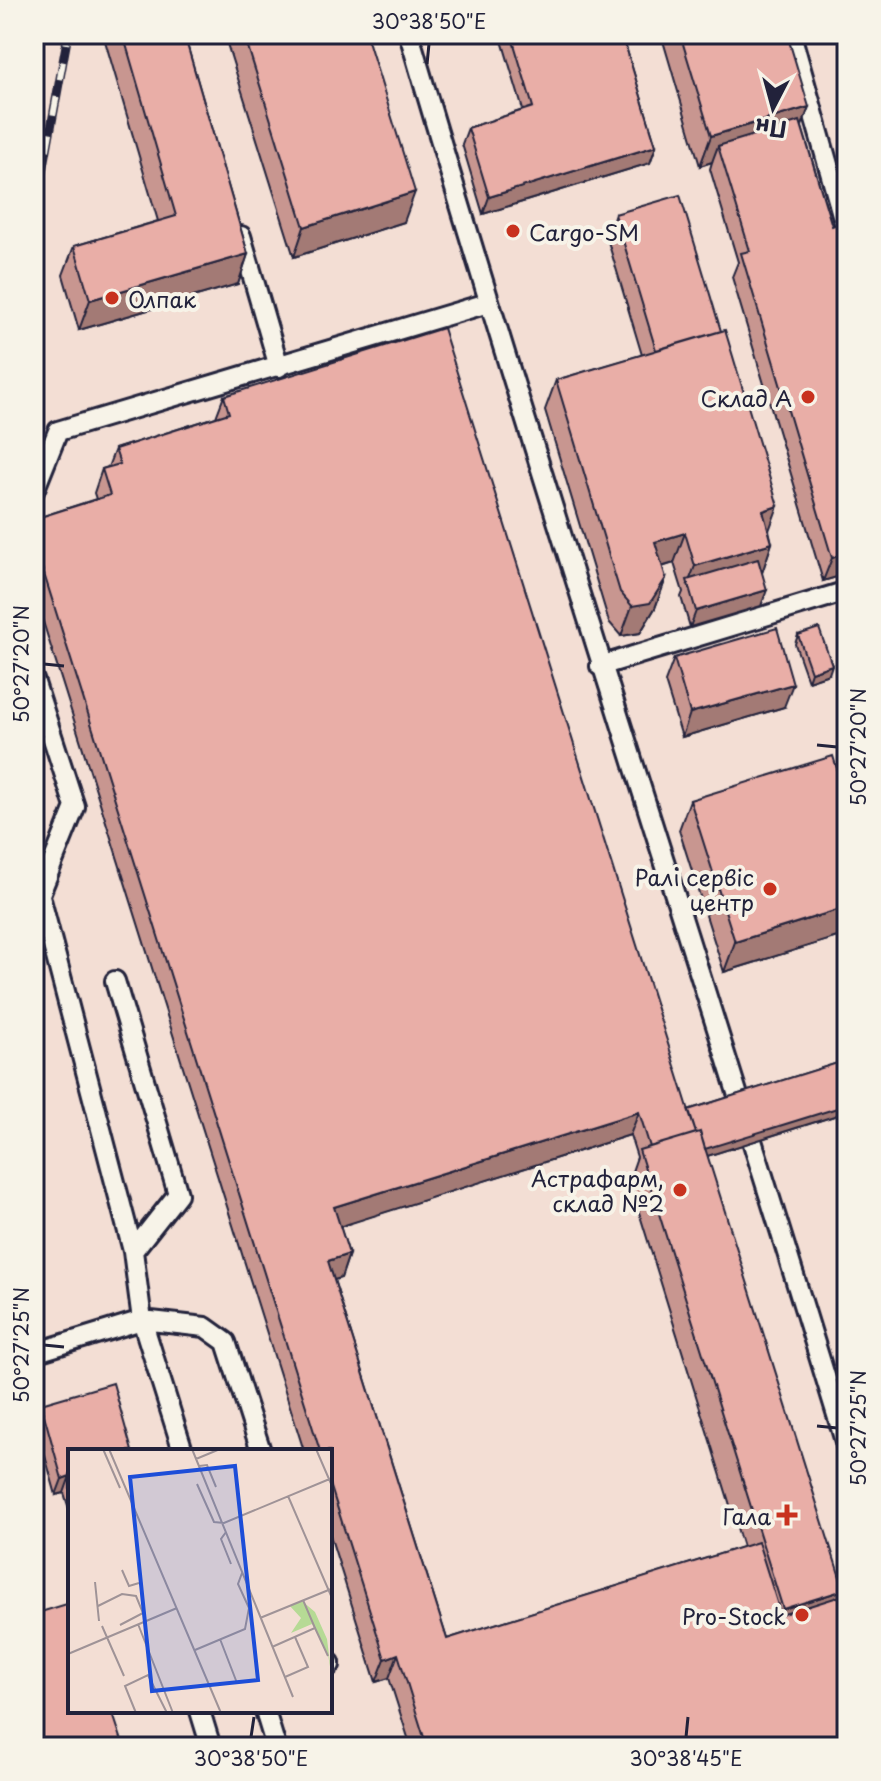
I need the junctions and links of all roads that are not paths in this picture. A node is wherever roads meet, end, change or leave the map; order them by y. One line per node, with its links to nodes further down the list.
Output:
1 (409, 34): 5 (lane)
2 (791, 34): 4 (lane)
3 (235, 216): 6 (lane)
4 (847, 232)
5 (488, 303): 6 (lane); 9 (lane)
6 (279, 367): 7 (lane)
7 (34, 491)
8 (847, 591): 9 (lane)
9 (600, 666): 17 (lane)
10 (34, 680): 12 (lane)
11 (34, 873): 12 (lane)
12 (40, 894): 14 (lane)
13 (115, 981): 14 (lane)
14 (133, 1251): 15 (lane)
15 (142, 1320): 16 (lane); 18 (lane); 19 (lane)
16 (34, 1353)
17 (847, 1448)
18 (182, 1449)
19 (260, 1449)
20 (201, 1713): 22 (lane)
21 (266, 1713): 23 (lane)
22 (211, 1747)
23 (276, 1747)

